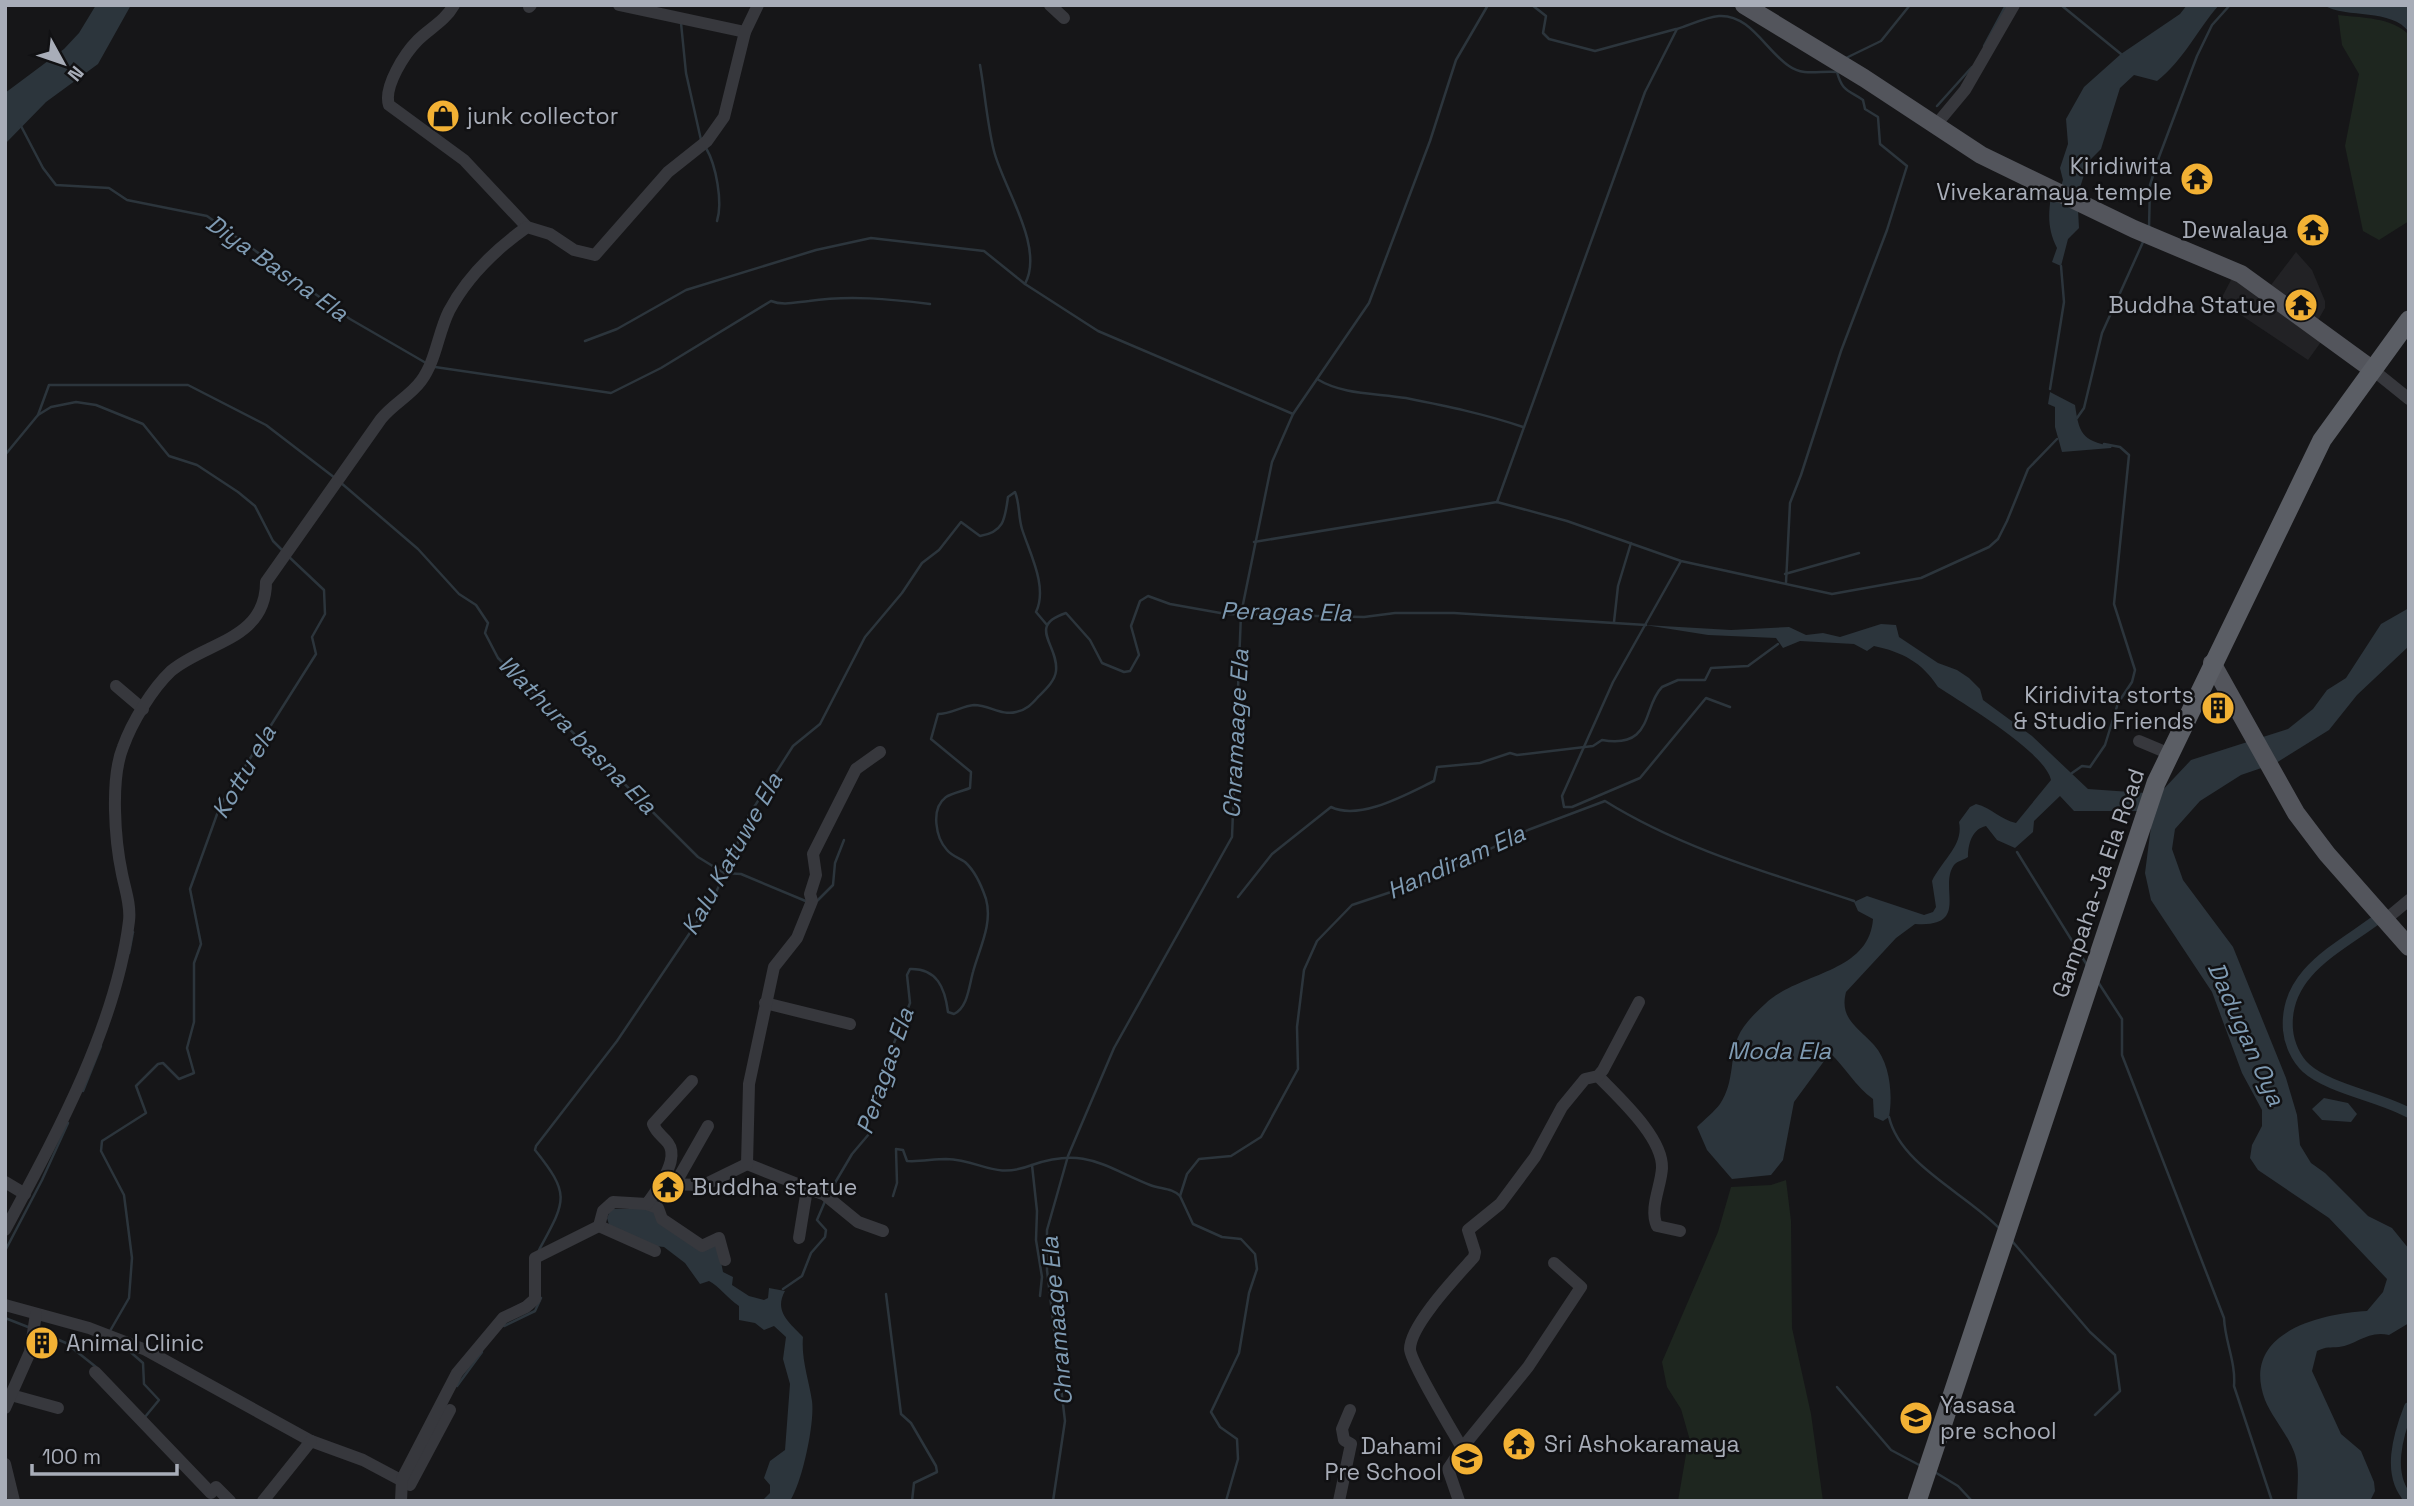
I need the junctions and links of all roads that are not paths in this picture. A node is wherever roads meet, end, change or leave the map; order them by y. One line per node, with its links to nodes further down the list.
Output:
1 (454, 5): 10 (street)
2 (619, 5): 8 (street)
3 (758, 5): 8 (street)
4 (1050, 5): 7 (street)
5 (1744, 5): 9 (main road)
6 (2014, 5): 9 (street)
7 (1064, 18)
8 (745, 32): 10 (street)
9 (1935, 126): 12 (main road)
10 (527, 227): 16 (street)
11 (2409, 320): 12 (highway, Gampaha-Ja Ela Road)
12 (2373, 370): 13 (street); 14 (highway, Gampaha-Ja Ela Road)
13 (2409, 399)
14 (2212, 663): 19 (highway, Gampaha-Ja Ela Road); 21 (main road)
15 (116, 686): 16 (street)
16 (143, 709): 34 (street)
17 (2139, 741): 19 (street)
18 (880, 752): 24 (street)
19 (2170, 754): 61 (highway, Gampaha-Ja Ela Road)
20 (2409, 900): 21 (street)
21 (2385, 920): 22 (main road)
22 (2409, 947)
23 (1639, 1002): 26 (street)
24 (765, 1003): 25 (street); 29 (street)
25 (850, 1024)
26 (1598, 1076): 39 (street); 52 (street)
27 (692, 1081): 31 (street)
28 (708, 1126): 32 (street)
29 (747, 1164): 32 (street); 33 (street)
30 (5, 1182): 34 (street)
31 (662, 1184): 32 (street); 35 (street)
32 (675, 1184)
33 (807, 1189): 38 (street); 40 (street)
34 (25, 1194): 37 (street)
35 (647, 1204): 36 (street); 42 (street)
36 (599, 1226): 41 (street); 54 (street)
37 (5, 1230)
38 (883, 1231)
39 (1680, 1231)
40 (799, 1238)
41 (654, 1251)
42 (725, 1260)
43 (1555, 1263): 52 (street)
44 (5, 1305): 45 (street)
45 (36, 1314): 47 (street); 51 (street)
46 (95, 1372): 56 (street)
47 (8, 1401): 48 (street)
48 (58, 1408)
49 (450, 1410): 54 (street)
50 (1350, 1410): 59 (street)
51 (311, 1441): 54 (street); 57 (street)
52 (1462, 1448): 60 (street)
53 (5, 1464): 55 (street)
54 (403, 1482): 58 (street)
55 (14, 1501)
56 (230, 1501)
57 (263, 1501)
58 (401, 1501)
59 (1339, 1501)
60 (1459, 1501)
61 (1917, 1501)

